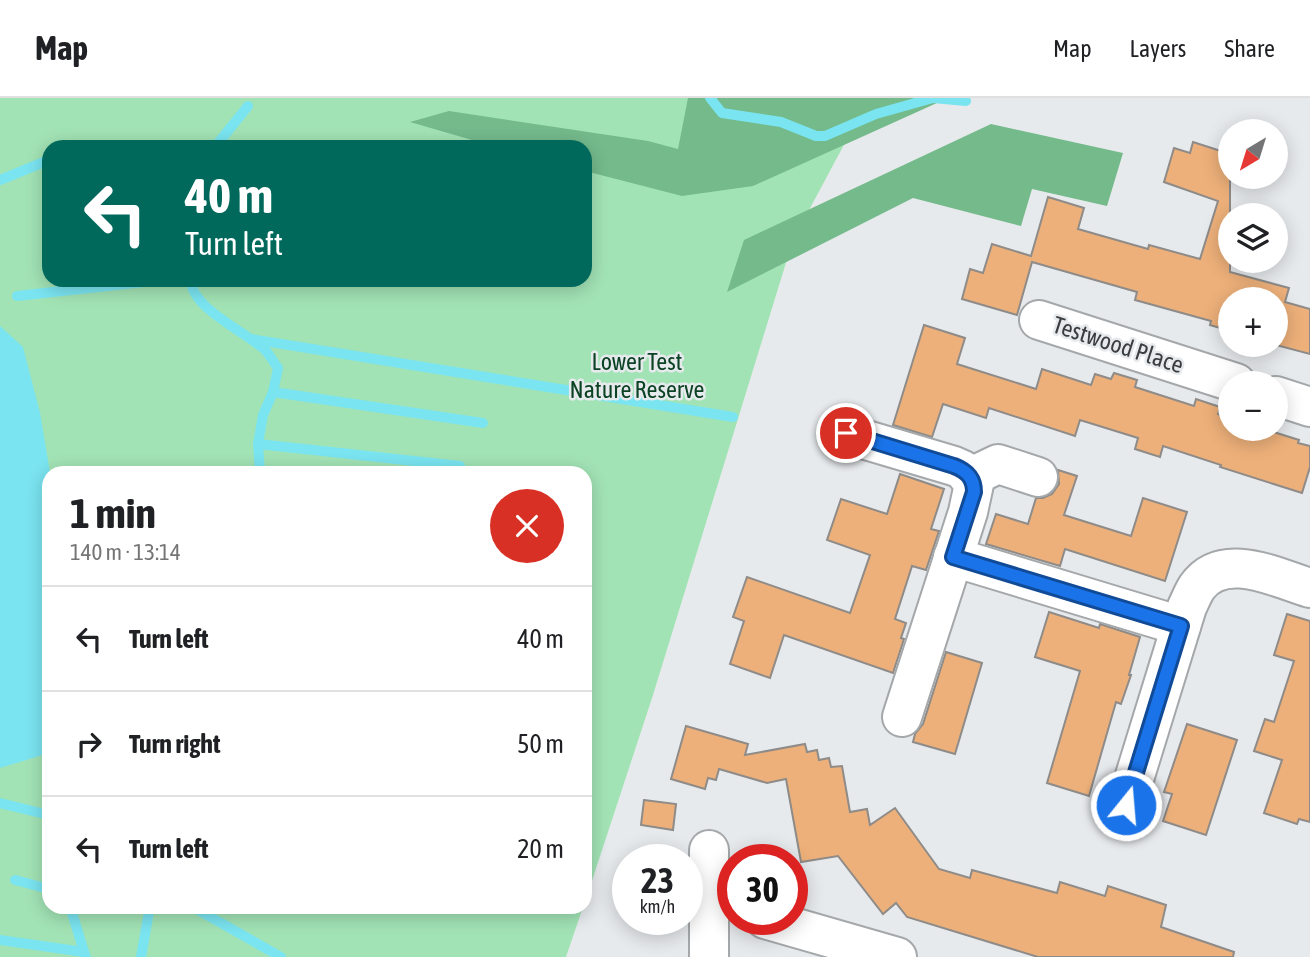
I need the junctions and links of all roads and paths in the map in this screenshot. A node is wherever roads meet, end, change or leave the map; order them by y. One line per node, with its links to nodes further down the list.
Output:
1 (1040, 320): 2 (street, Testwood Place)
2 (1218, 377)
3 (1288, 400): 4 (street)
4 (1310, 407)
5 (846, 433): 7 (street)
6 (1038, 477): 7 (street)
7 (969, 495): 8 (street)
8 (953, 557): 10 (street); 11 (street)
9 (1310, 588): 10 (street)
10 (1181, 626): 12 (street)
11 (902, 717)
12 (1126, 805)
13 (709, 850): 14 (street)
14 (717, 893)
15 (717, 928): 17 (street)
16 (808, 931): 18 (street)
17 (709, 957)
18 (897, 957)

